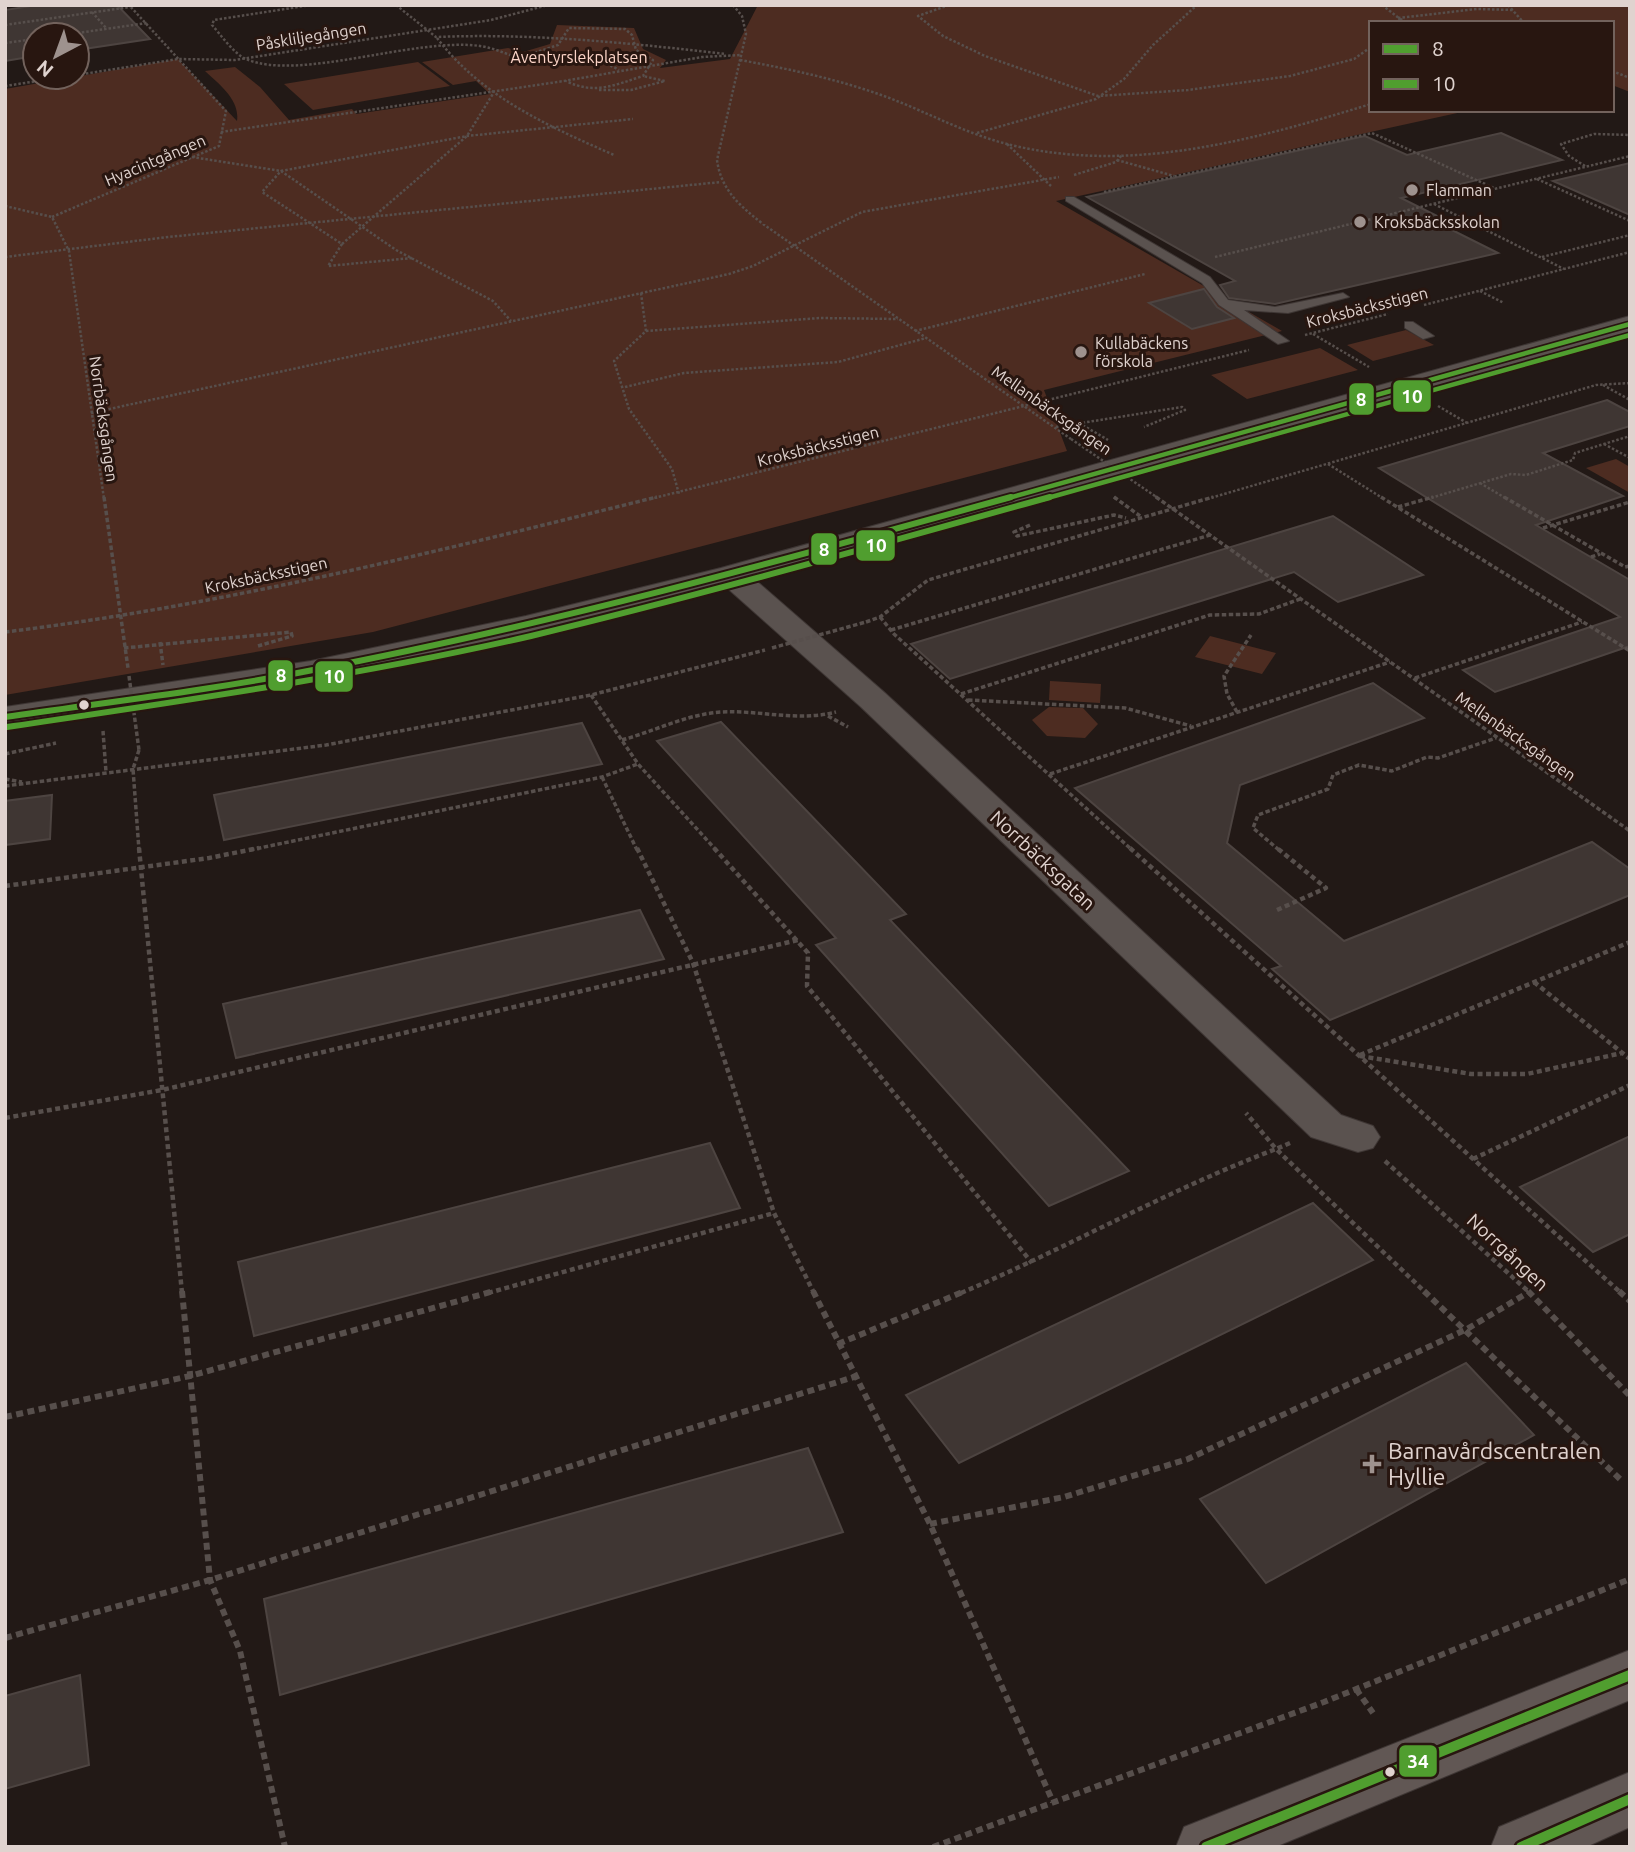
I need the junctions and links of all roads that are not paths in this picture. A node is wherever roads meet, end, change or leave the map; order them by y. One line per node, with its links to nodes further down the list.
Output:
1 (1070, 199): 2 (lane)
2 (1214, 291): 3 (lane); 7 (lane)
3 (1343, 297)
4 (1630, 324): 8 (street)
5 (1409, 325): 6 (lane)
6 (1428, 336)
7 (1283, 341)
8 (731, 575): 9 (street); 10 (street, Norrbäcksgatan)
9 (5, 717)
10 (1342, 1132)
11 (1630, 1675): 13 (main road)
12 (1630, 1799): 14 (main road)
13 (1205, 1847)
14 (1520, 1847)

